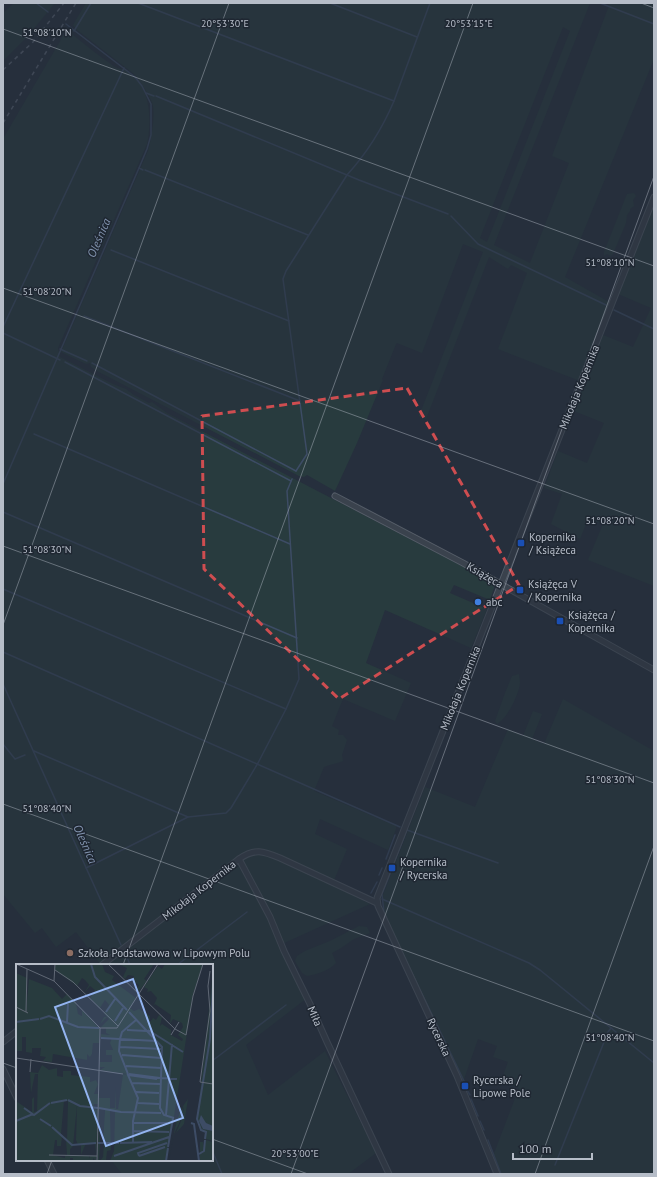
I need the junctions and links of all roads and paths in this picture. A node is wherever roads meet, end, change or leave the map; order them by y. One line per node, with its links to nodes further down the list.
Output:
1 (654, 197): 3 (street, Mikołaja Kopernika)
2 (335, 496): 3 (street, Książęca)
3 (501, 585): 4 (street, Książęca); 6 (street, Mikołaja Kopernika)
4 (654, 670)
5 (239, 859): 6 (street, Mikołaja Kopernika); 7 (street, Mikołaja Kopernika); 14 (street, Miła)
6 (376, 902): 15 (street, Rycerska)
7 (103, 964)
8 (16, 1032): 9 (street)
9 (3, 1042)
10 (3, 1069): 11 (street)
11 (16, 1096)
12 (48, 1161): 13 (street)
13 (54, 1174)
14 (389, 1174)
15 (497, 1174)

